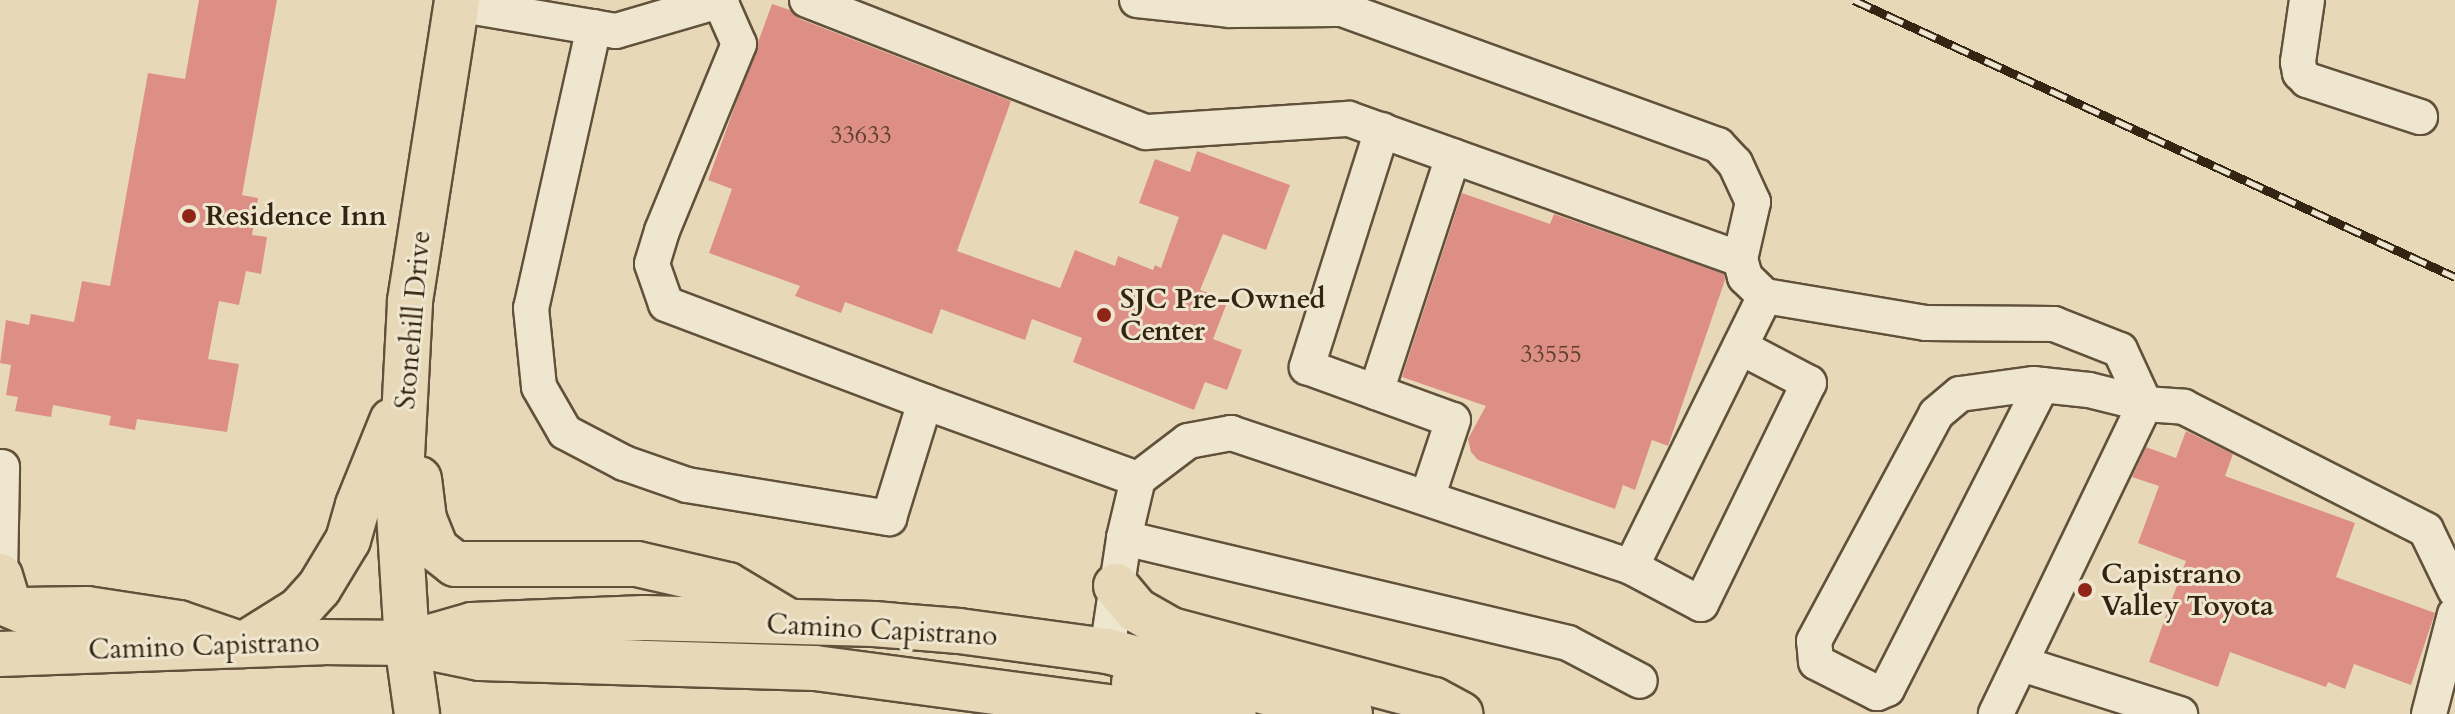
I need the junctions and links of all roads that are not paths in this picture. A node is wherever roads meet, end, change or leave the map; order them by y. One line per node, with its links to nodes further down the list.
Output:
1 (721, 0): 6 (lane); 16 (lane)
2 (807, 0): 8 (lane)
3 (1137, 0): 10 (lane)
4 (2307, 0): 7 (lane)
5 (457, 2): 6 (lane); 13 (main road, Stonehill Drive)
6 (594, 27): 16 (lane)
7 (2420, 117)
8 (1382, 130): 9 (lane); 15 (lane)
9 (1453, 156): 10 (lane); 15 (lane)
10 (1740, 259): 11 (lane)
11 (1765, 296): 12 (lane); 17 (lane)
12 (1740, 347): 22 (lane); 22 (lane)
13 (406, 385): 27 (main road); 28 (main road, Stonehill Drive); 29 (main road)
14 (2042, 385): 14 (lane); 17 (lane)
15 (1376, 392): 20 (lane)
16 (925, 402): 19 (lane)
17 (2145, 404): 25 (lane); 32 (lane)
18 (2, 467): 23 (lane)
19 (1138, 479): 20 (lane); 21 (lane)
20 (1427, 498): 22 (lane)
21 (1124, 538): 24 (lane); 34 (lane)
22 (1631, 567)
23 (0, 576): 29 (main road)
24 (1116, 586): 30 (lane); 39 (main road)
25 (2455, 590)
26 (2455, 614): 42 (lane)
27 (792, 624): 28 (main road, Camino Capistrano); 30 (main road, Camino Capistrano)
28 (407, 643): 29 (main road, Camino Capistrano); 33 (main road, Camino Capistrano); 35 (main road, Stonehill Drive)
29 (243, 645): 31 (main road, Camino Capistrano)
30 (1107, 651): 33 (main road); 37 (main road); 38 (main road, Camino Capistrano)
31 (0, 654)
32 (2022, 664): 40 (lane); 41 (lane)
33 (815, 668): 36 (main road, Camino Capistrano)
34 (1640, 681)
35 (417, 714)
36 (1161, 714)
37 (1234, 714)
38 (1350, 714)
39 (1460, 714)
40 (1996, 714)
41 (2180, 714)
42 (2429, 714)

